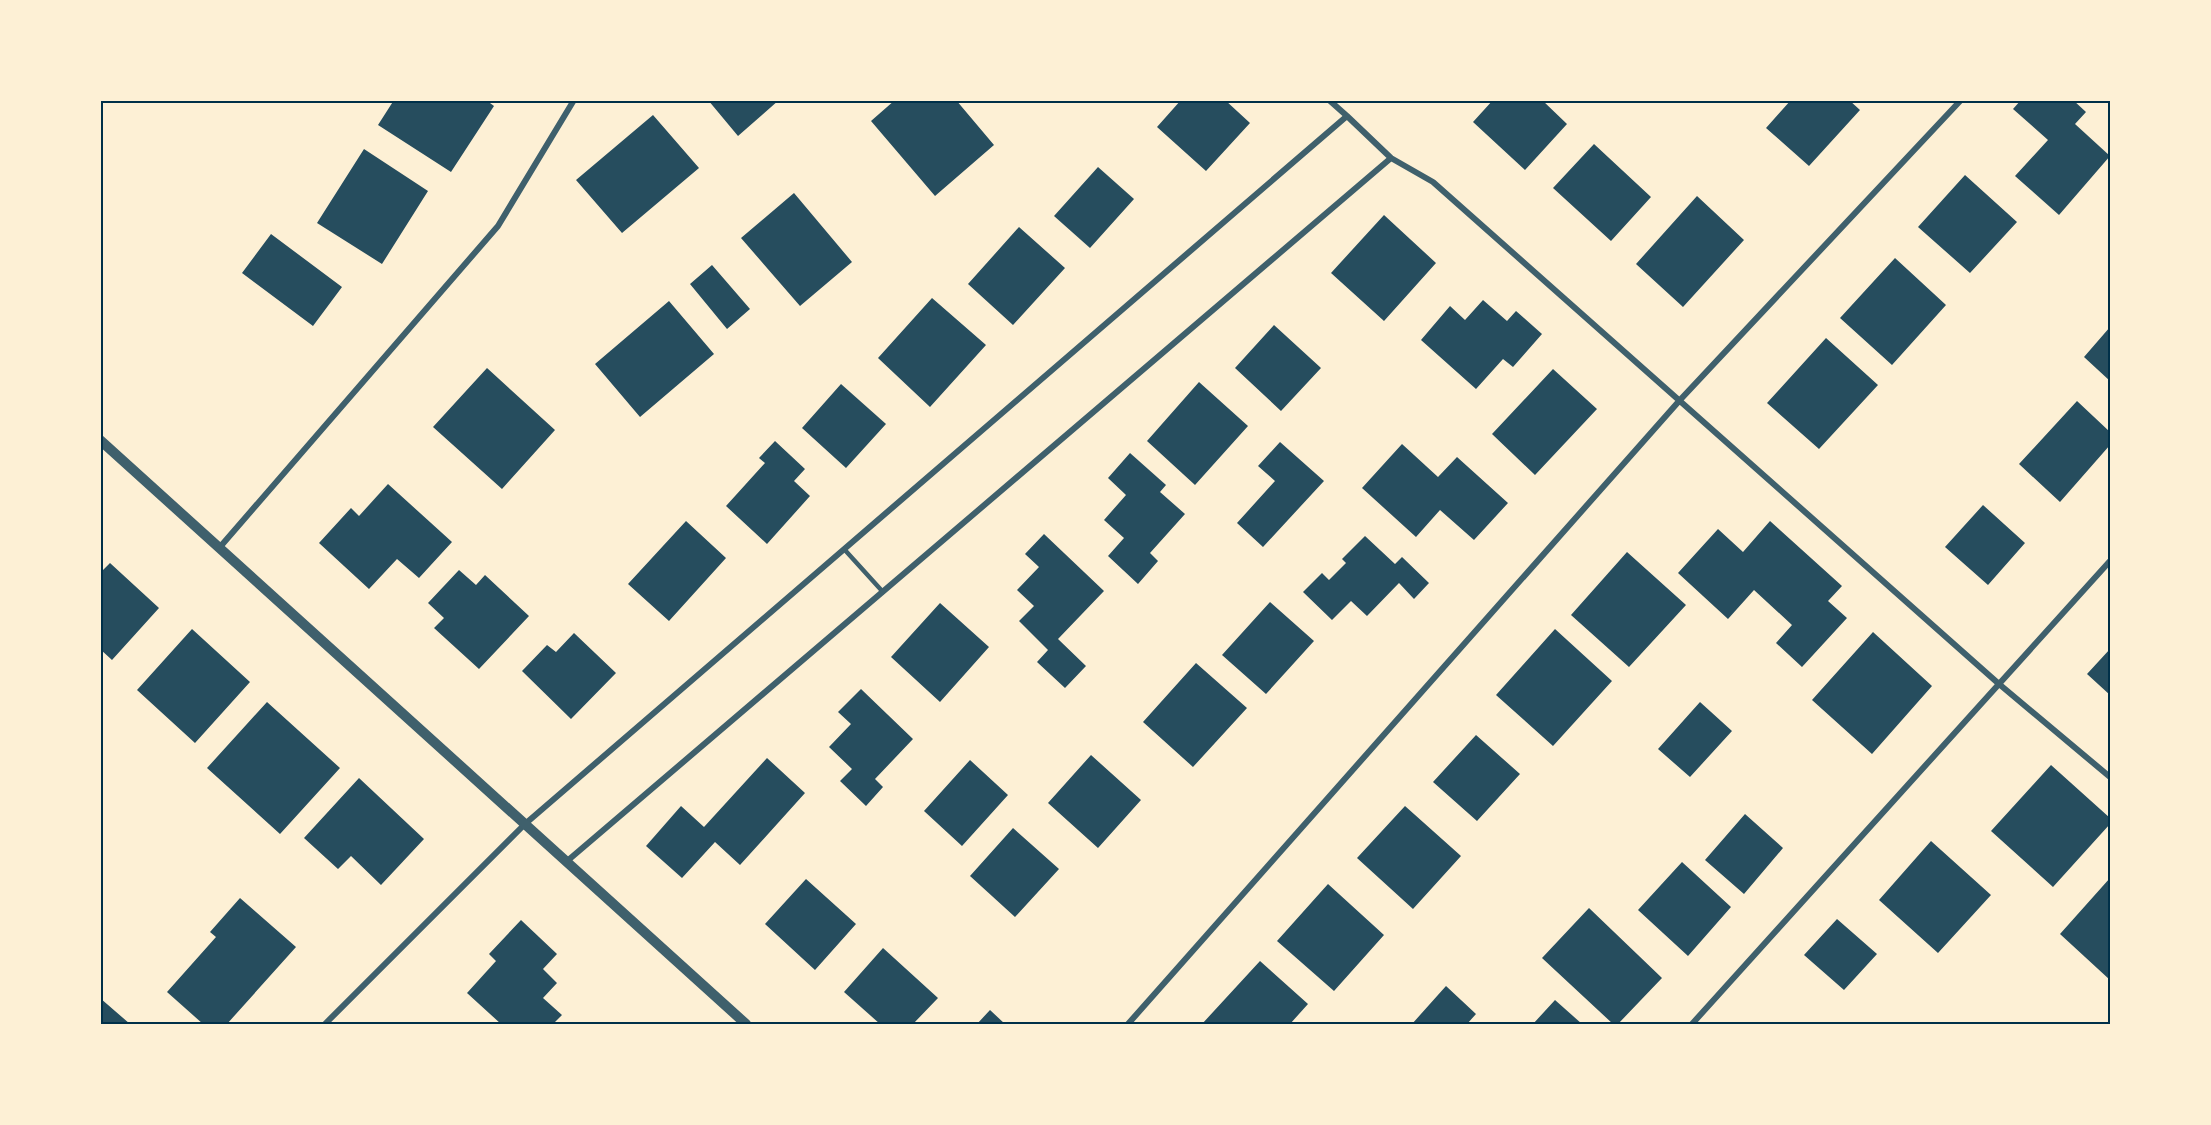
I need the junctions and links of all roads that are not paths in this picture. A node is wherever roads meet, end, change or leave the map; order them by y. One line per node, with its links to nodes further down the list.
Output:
1 (574, 100): 8 (street)
2 (1329, 100): 4 (street)
3 (1961, 100): 6 (street)
4 (1347, 116): 5 (street); 9 (street)
5 (1391, 158): 6 (street); 11 (street)
6 (1680, 400): 12 (street); 18 (street)
7 (100, 440): 8 (street)
8 (220, 547): 14 (street)
9 (844, 549): 11 (lane); 14 (street)
10 (2110, 561): 12 (street)
11 (883, 592): 15 (street)
12 (1999, 684): 13 (street); 19 (street)
13 (2110, 777)
14 (525, 824): 15 (street); 16 (street)
15 (566, 863): 17 (street)
16 (325, 1024)
17 (746, 1024)
18 (1128, 1024)
19 (1692, 1024)

